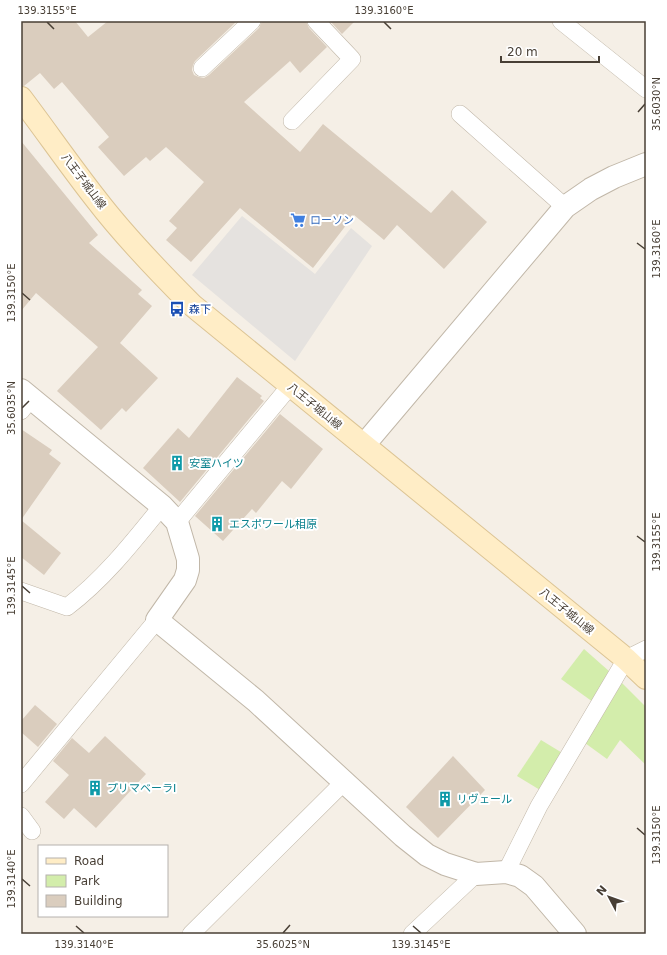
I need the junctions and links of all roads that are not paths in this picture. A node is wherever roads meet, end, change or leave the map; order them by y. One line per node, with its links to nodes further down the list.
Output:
1 (252, 21): 4 (lane)
2 (316, 21): 8 (lane)
3 (561, 21): 5 (lane)
4 (202, 68)
5 (646, 89)
6 (21, 98): 11 (main road, 八王子城山線)
7 (460, 114): 10 (lane)
8 (292, 121)
9 (646, 164): 10 (street)
10 (565, 207): 13 (street)
11 (290, 386): 13 (main road, 八王子城山線); 15 (lane)
12 (24, 400): 14 (street)
13 (364, 445): 19 (main road, 八王子城山線)
14 (162, 506): 15 (street); 16 (lane)
15 (177, 522): 17 (street)
16 (21, 591)
17 (158, 620): 21 (street); 22 (lane)
18 (646, 649): 19 (lane)
19 (626, 659): 20 (main road, 八王子城山線); 25 (lane)
20 (646, 678)
21 (344, 782): 26 (street); 27 (lane)
22 (21, 784)
23 (21, 816): 24 (lane)
24 (32, 831)
25 (506, 872): 26 (street); 29 (street)
26 (476, 874): 28 (lane)
27 (191, 934)
28 (412, 934)
29 (575, 934)

